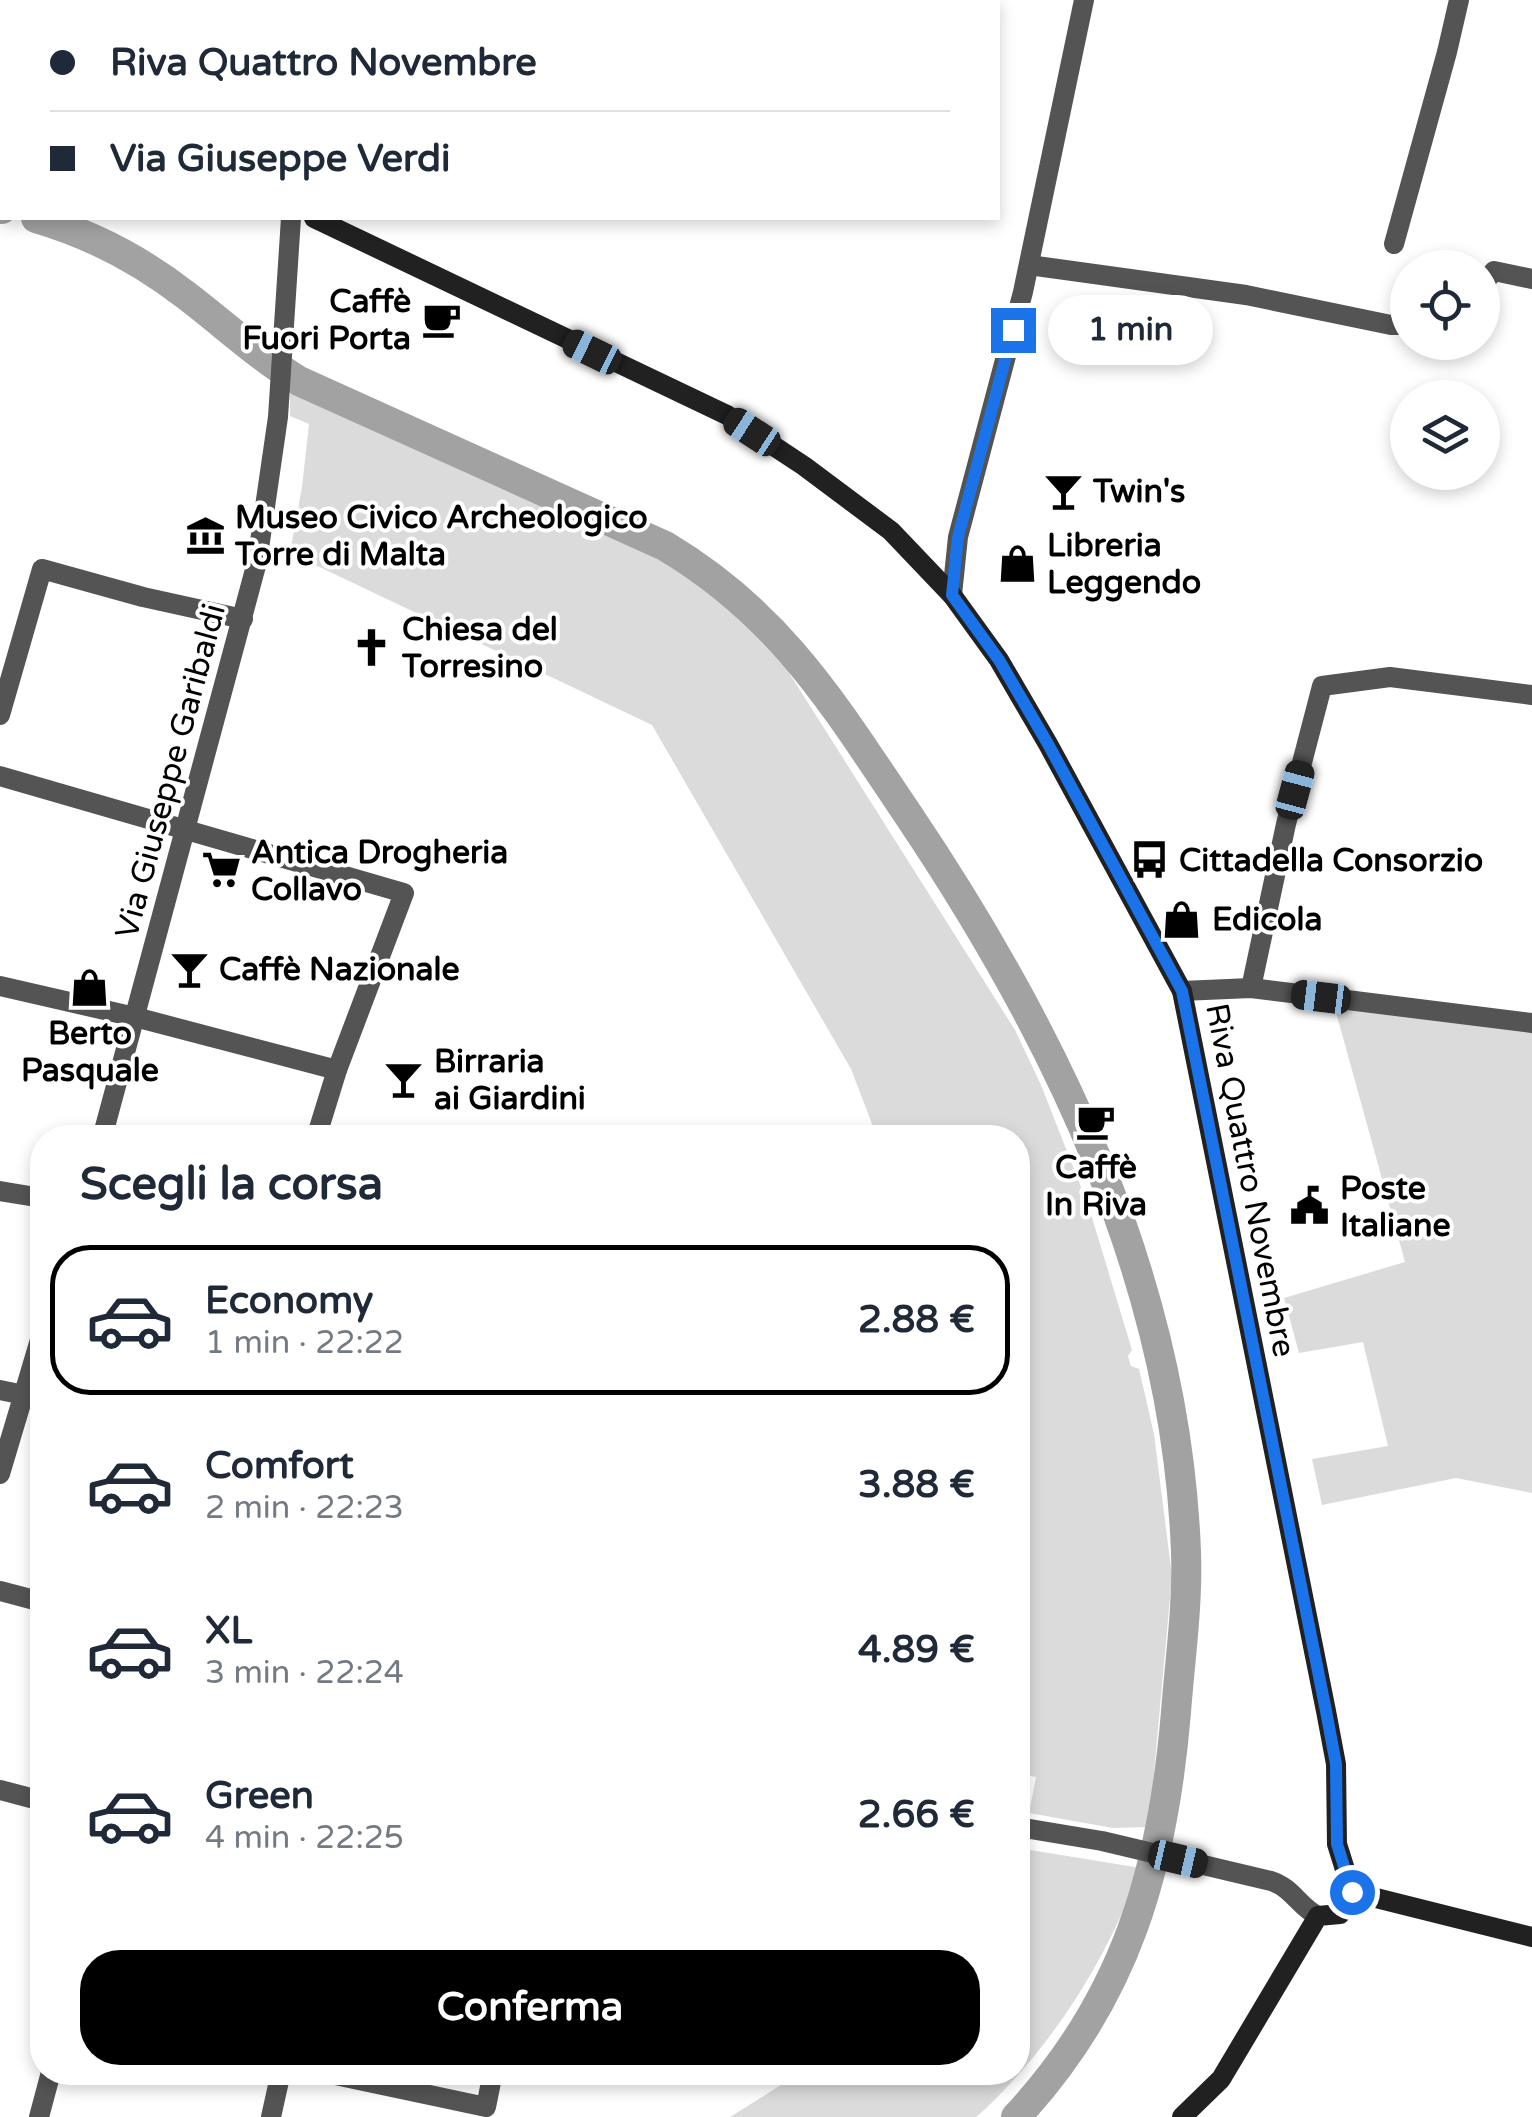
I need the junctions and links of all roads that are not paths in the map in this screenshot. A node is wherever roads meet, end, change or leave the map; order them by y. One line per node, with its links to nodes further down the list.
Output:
1 (1084, 0): 6 (street)
2 (1458, 0): 5 (street)
3 (292, 220): 11 (street, Via Giuseppe Garibaldi)
4 (318, 220): 10 (street, Riva Quattro Novembre)
5 (1394, 244)
6 (1030, 264): 9 (street); 10 (street)
7 (1500, 272): 8 (street)
8 (1532, 279)
9 (1390, 325)
10 (952, 595): 18 (street, Riva Quattro Novembre)
11 (243, 620): 13 (street); 15 (street, Via Giuseppe Garibaldi)
12 (1532, 695): 17 (street)
13 (0, 715)
14 (0, 776): 15 (street)
15 (184, 829): 19 (street, Via Giuseppe Garibaldi); 21 (street)
16 (0, 986): 19 (street)
17 (1250, 988): 18 (street); 20 (street)
18 (1182, 991): 35 (street, Riva Quattro Novembre)
19 (134, 1017): 21 (street); 22 (street, Via Giuseppe Garibaldi)
20 (1532, 1023)
21 (337, 1070): 23 (street)
22 (105, 1125)
23 (320, 1125)
24 (0, 1192): 25 (street)
25 (30, 1196)
26 (30, 1374): 28 (street)
27 (0, 1390): 28 (street)
28 (24, 1395): 29 (street)
29 (0, 1474)
30 (0, 1592): 31 (street)
31 (30, 1599)
32 (0, 1790): 33 (street)
33 (30, 1798)
34 (1030, 1829): 36 (street)
35 (1352, 1892): 36 (street); 37 (street)
36 (1318, 1916): 44 (street)
37 (1532, 1938)
38 (48, 2085): 42 (street)
39 (279, 2085): 43 (street)
40 (382, 2085): 41 (street)
41 (490, 2085)
42 (39, 2117)
43 (271, 2117)
44 (1182, 2117)

